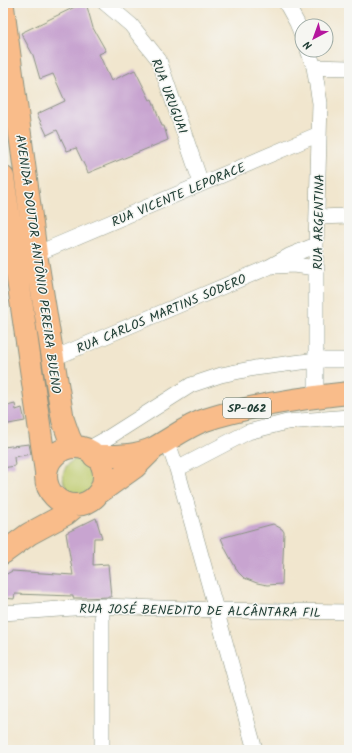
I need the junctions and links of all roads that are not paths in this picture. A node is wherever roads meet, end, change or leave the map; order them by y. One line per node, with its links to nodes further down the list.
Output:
1 (105, 3): 10 (street, RUA URUGUAI)
2 (286, 3): 4 (street)
3 (3, 7): 14 (main road, AVENIDA DOUTOR ANTÔNIO PEREIRA BUENO)
4 (294, 18)
5 (311, 58): 6 (street, RUA ARGENTINA)
6 (314, 67): 7 (street); 8 (street, RUA ARGENTINA)
7 (349, 68)
8 (320, 134): 10 (street, RUA VICENTE LEPORACE); 12 (street, RUA ARGENTINA)
9 (3, 177): 26 (main road, AVENIDA DOUTOR ANTÔNIO PEREIRA BUENO)
10 (201, 183): 14 (street, RUA VICENTE LEPORACE)
11 (349, 216): 12 (street)
12 (317, 217): 13 (street, RUA ARGENTINA)
13 (316, 245): 15 (street, RUA CARLOS MARTINS SODERO); 16 (street, RUA ARGENTINA)
14 (36, 254): 17 (main road, AVENIDA DOUTOR ANTÔNIO PEREIRA BUENO)
15 (269, 267): 16 (street, RUA CARLOS MARTINS SODERO); 17 (street, RUA CARLOS MARTINS SODERO)
16 (317, 268): 18 (street, RUA ARGENTINA)
17 (54, 358): 24 (main road, AVENIDA DOUTOR ANTÔNIO PEREIRA BUENO)
18 (317, 360): 19 (street); 21 (street, RUA ARGENTINA); 24 (street)
19 (349, 360)
20 (349, 393): 21 (main road, SP-062)
21 (316, 396): 23 (main road, SP-062)
22 (349, 416): 25 (street)
23 (160, 444): 24 (main road, SP-062); 25 (street); 27 (main road, SP-062)
24 (85, 451): 26 (main road, SP-062); 27 (main road)
25 (177, 469): 32 (street)
26 (48, 482): 28 (main road); 29 (main road, SP-062)
27 (100, 492): 28 (main road, SP-062)
28 (77, 505): 29 (main road, SP-062)
29 (29, 534): 30 (main road, SP-062)
30 (3, 553)
31 (102, 606): 32 (street, RUA JOSÉ BENEDITO DE ALCÂNTARA FIL); 34 (street, RUA JOSÉ BENEDITO DE ALCÂNTARA FIL); 35 (street)
32 (217, 610): 33 (street, RUA JOSÉ BENEDITO DE ALCÂNTARA FIL); 36 (street)
33 (349, 612)
34 (3, 613)
35 (102, 750)
36 (255, 750)

